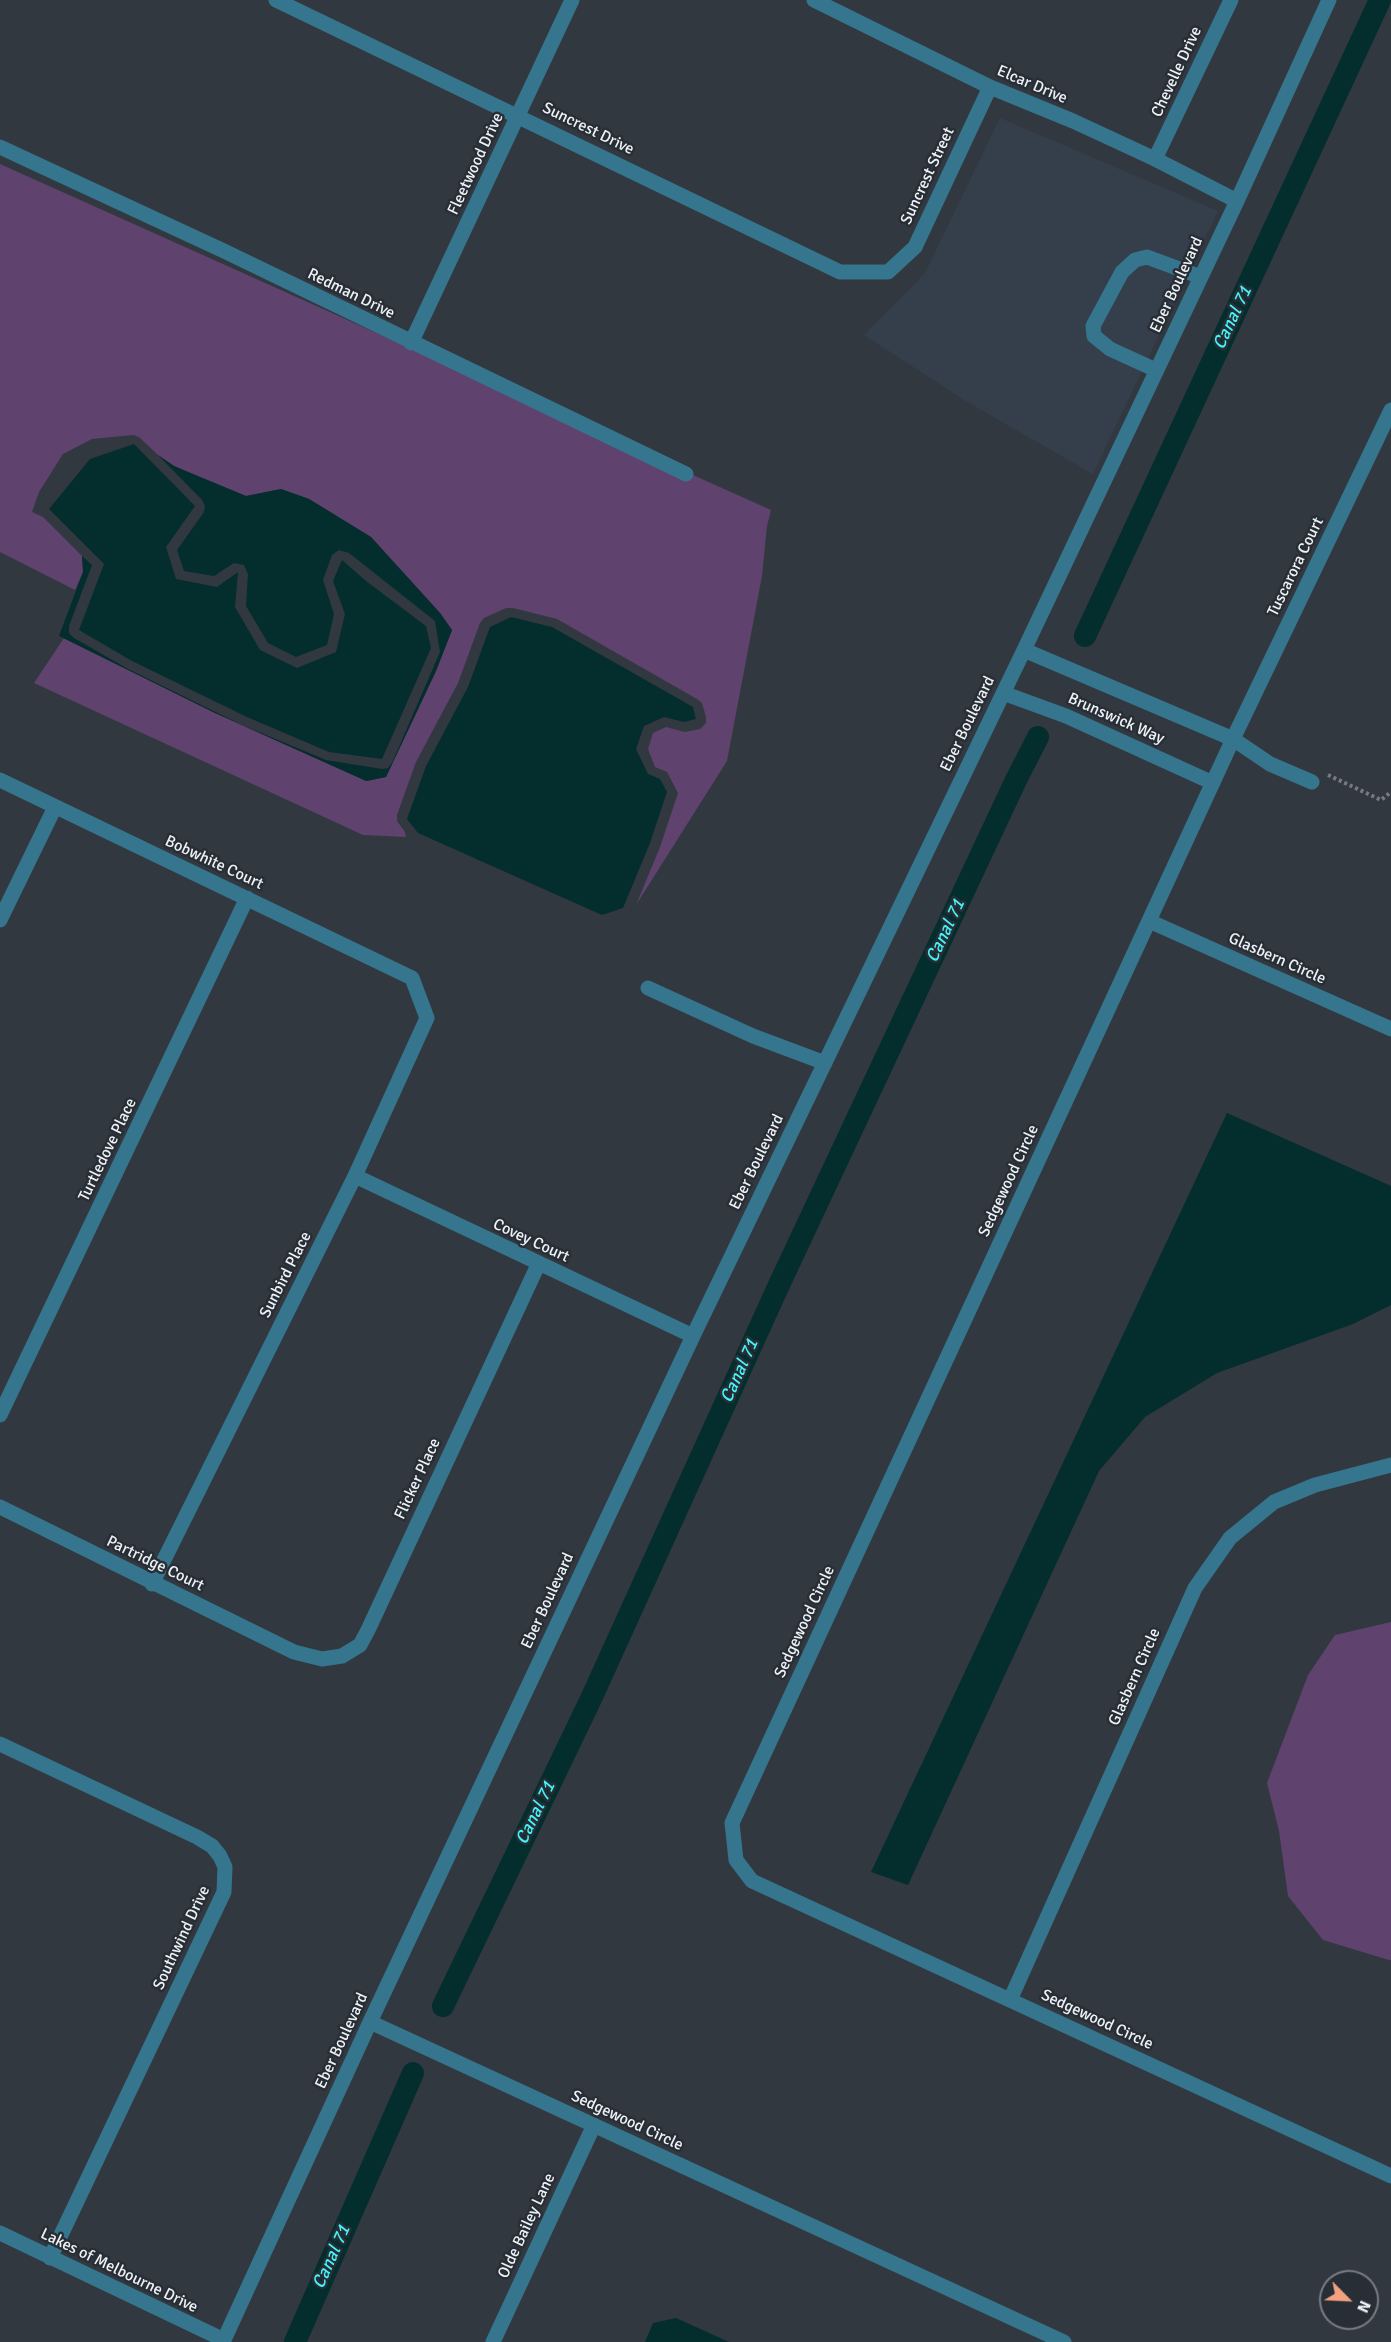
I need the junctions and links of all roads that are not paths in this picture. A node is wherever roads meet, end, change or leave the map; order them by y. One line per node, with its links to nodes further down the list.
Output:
1 (276, 0): 7 (street, Suncrest Drive)
2 (572, 0): 7 (street, Fleetwood Drive)
3 (814, 0): 6 (street, Elcar Drive)
4 (1231, 0): 9 (street, Chevelle Drive)
5 (1329, 0): 10 (street, Eber Boulevard)
6 (990, 87): 9 (street, Elcar Drive); 11 (street, Suncrest Street)
7 (519, 116): 11 (street, Suncrest Drive); 13 (street, Fleetwood Drive)
8 (0, 147): 13 (street, Redman Drive)
9 (1155, 159): 10 (street, Elcar Drive)
10 (1237, 201): 12 (street, Eber Boulevard)
11 (888, 272)
12 (1201, 277): 14 (street, Eber Boulevard); 14 (street)
13 (411, 343): 16 (street, Redman Drive)
14 (1156, 370): 17 (street, Eber Boulevard)
15 (1391, 410): 19 (street, Tuscarora Court)
16 (686, 474)
17 (1024, 650): 18 (street, Eber Boulevard); 19 (street, Brunswick Way)
18 (1003, 693): 22 (street, Brunswick Way); 30 (street, Eber Boulevard)
19 (1233, 739): 20 (street, Brunswick Way); 22 (street, Sedgewood Circle)
20 (1318, 777)
21 (0, 780): 23 (street, Bobwhite Court)
22 (1213, 783): 26 (street, Sedgewood Circle)
23 (55, 807): 24 (street, Bobwhite Court); 25 (street)
24 (247, 898): 27 (street, Bobwhite Court); 34 (street, Turtledove Place)
25 (0, 920)
26 (1149, 921): 29 (street, Glasbern Circle); 40 (street, Sedgewood Circle)
27 (412, 978): 31 (street, Sunbird Place)
28 (648, 988): 30 (street)
29 (1391, 1029)
30 (825, 1063): 33 (street, Eber Boulevard)
31 (355, 1176): 32 (street, Covey Court); 37 (street, Sunbird Place)
32 (538, 1265): 33 (street, Covey Court); 38 (street, Flicker Place)
33 (693, 1336): 41 (street, Eber Boulevard)
34 (0, 1415)
35 (1391, 1465): 40 (street, Glasbern Circle)
36 (0, 1507): 37 (street, Partridge Court)
37 (152, 1584): 38 (street, Partridge Court)
38 (294, 1652)
39 (0, 1744): 45 (street, Southwind Drive)
40 (1010, 2000): 43 (street, Sedgewood Circle)
41 (370, 2022): 42 (street, Sedgewood Circle); 46 (street, Eber Boulevard)
42 (594, 2125): 47 (street, Olde Bailey Lane); 48 (street, Sedgewood Circle)
43 (1391, 2176)
44 (0, 2233): 45 (street, Lakes of Melbourne Drive)
45 (50, 2258): 46 (street, Lakes of Melbourne Drive)
46 (223, 2341)
47 (493, 2342)
48 (1064, 2342)

